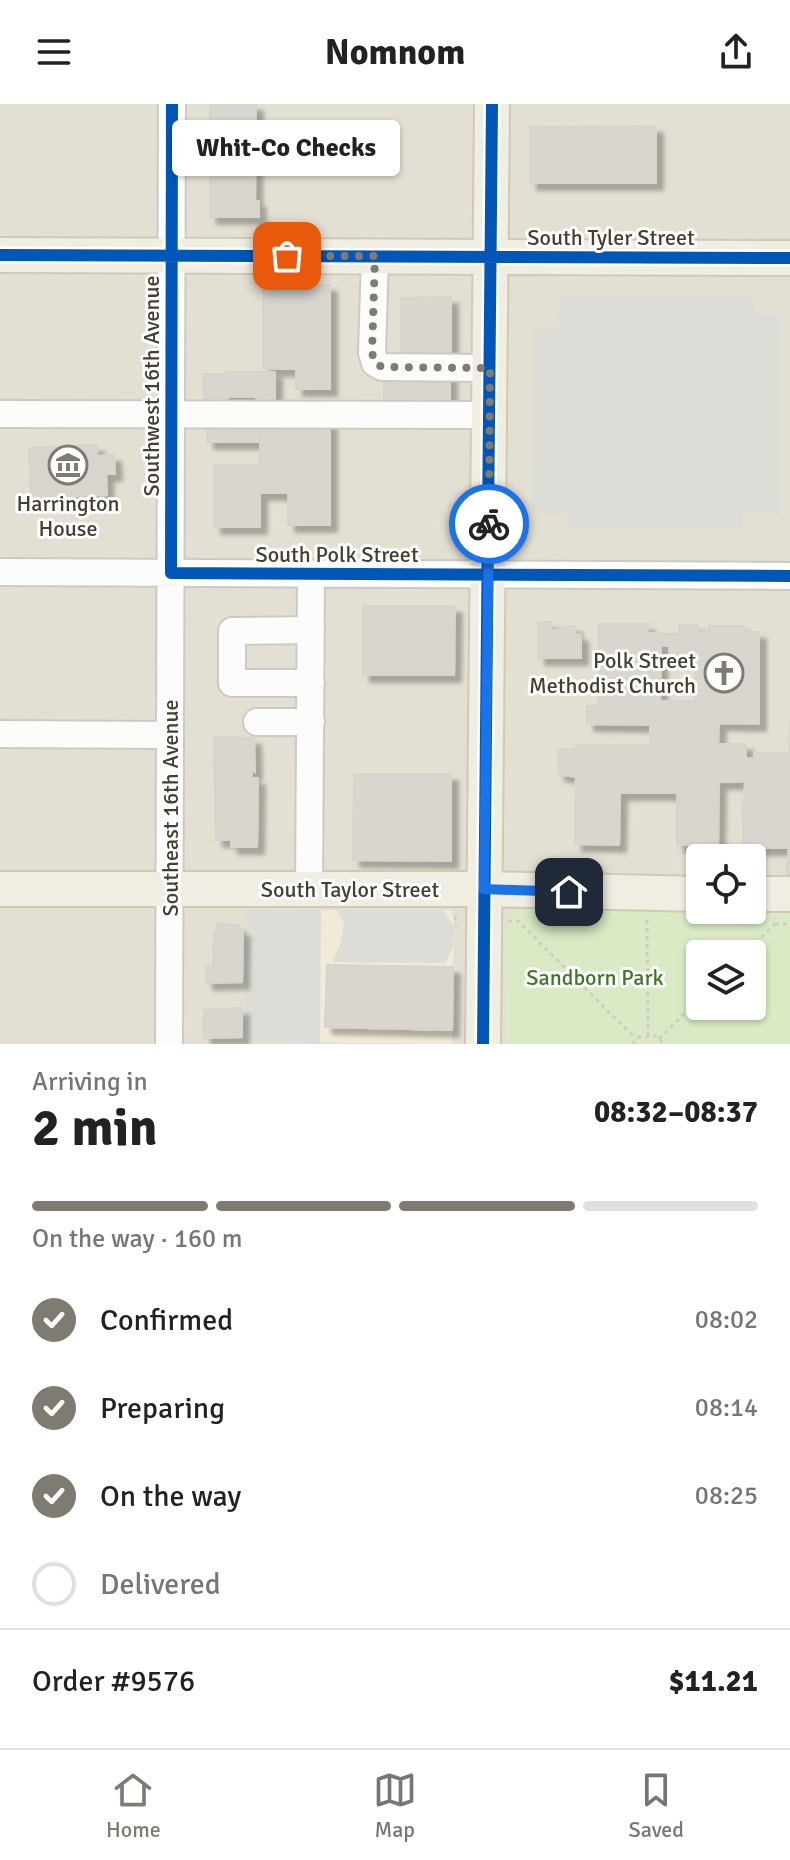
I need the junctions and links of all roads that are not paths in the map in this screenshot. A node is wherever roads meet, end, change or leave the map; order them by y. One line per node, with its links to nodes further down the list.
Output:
1 (172, 104): 4 (street, Southwest 16th Avenue)
2 (492, 104): 6 (main road)
3 (0, 255): 4 (main road, South Tyler Street)
4 (171, 255): 5 (main road, South Tyler Street); 11 (street, Southwest 16th Avenue)
5 (375, 256): 6 (main road, South Tyler Street); 8 (street)
6 (490, 257): 7 (main road, South Tyler Street); 8 (main road)
7 (790, 258)
8 (490, 368): 10 (main road)
9 (0, 414): 11 (street)
10 (490, 415): 11 (street); 15 (main road)
11 (172, 416): 13 (street, Southwest 16th Avenue)
12 (0, 572): 13 (street, South Polk Street)
13 (171, 573): 14 (street, South Polk Street); 22 (street, Southeast 16th Avenue)
14 (311, 574): 15 (street, South Polk Street); 17 (street)
15 (489, 574): 16 (street, South Polk Street); 25 (main road)
16 (790, 576)
17 (311, 630): 18 (street); 18 (street)
18 (311, 683): 20 (street)
19 (257, 722): 20 (street)
20 (311, 722): 26 (street)
21 (0, 734): 22 (street)
22 (169, 735): 24 (street, Southeast 16th Avenue)
23 (0, 889): 24 (main road, South Taylor Street)
24 (170, 889): 26 (main road, South Taylor Street); 30 (street, Southeast 16th Avenue)
25 (484, 889): 26 (main road, South Taylor Street); 27 (main road, South Taylor Street); 31 (main road)
26 (309, 890)
27 (686, 894)
28 (766, 894): 29 (main road)
29 (790, 894)
30 (169, 1044)
31 (483, 1044)

